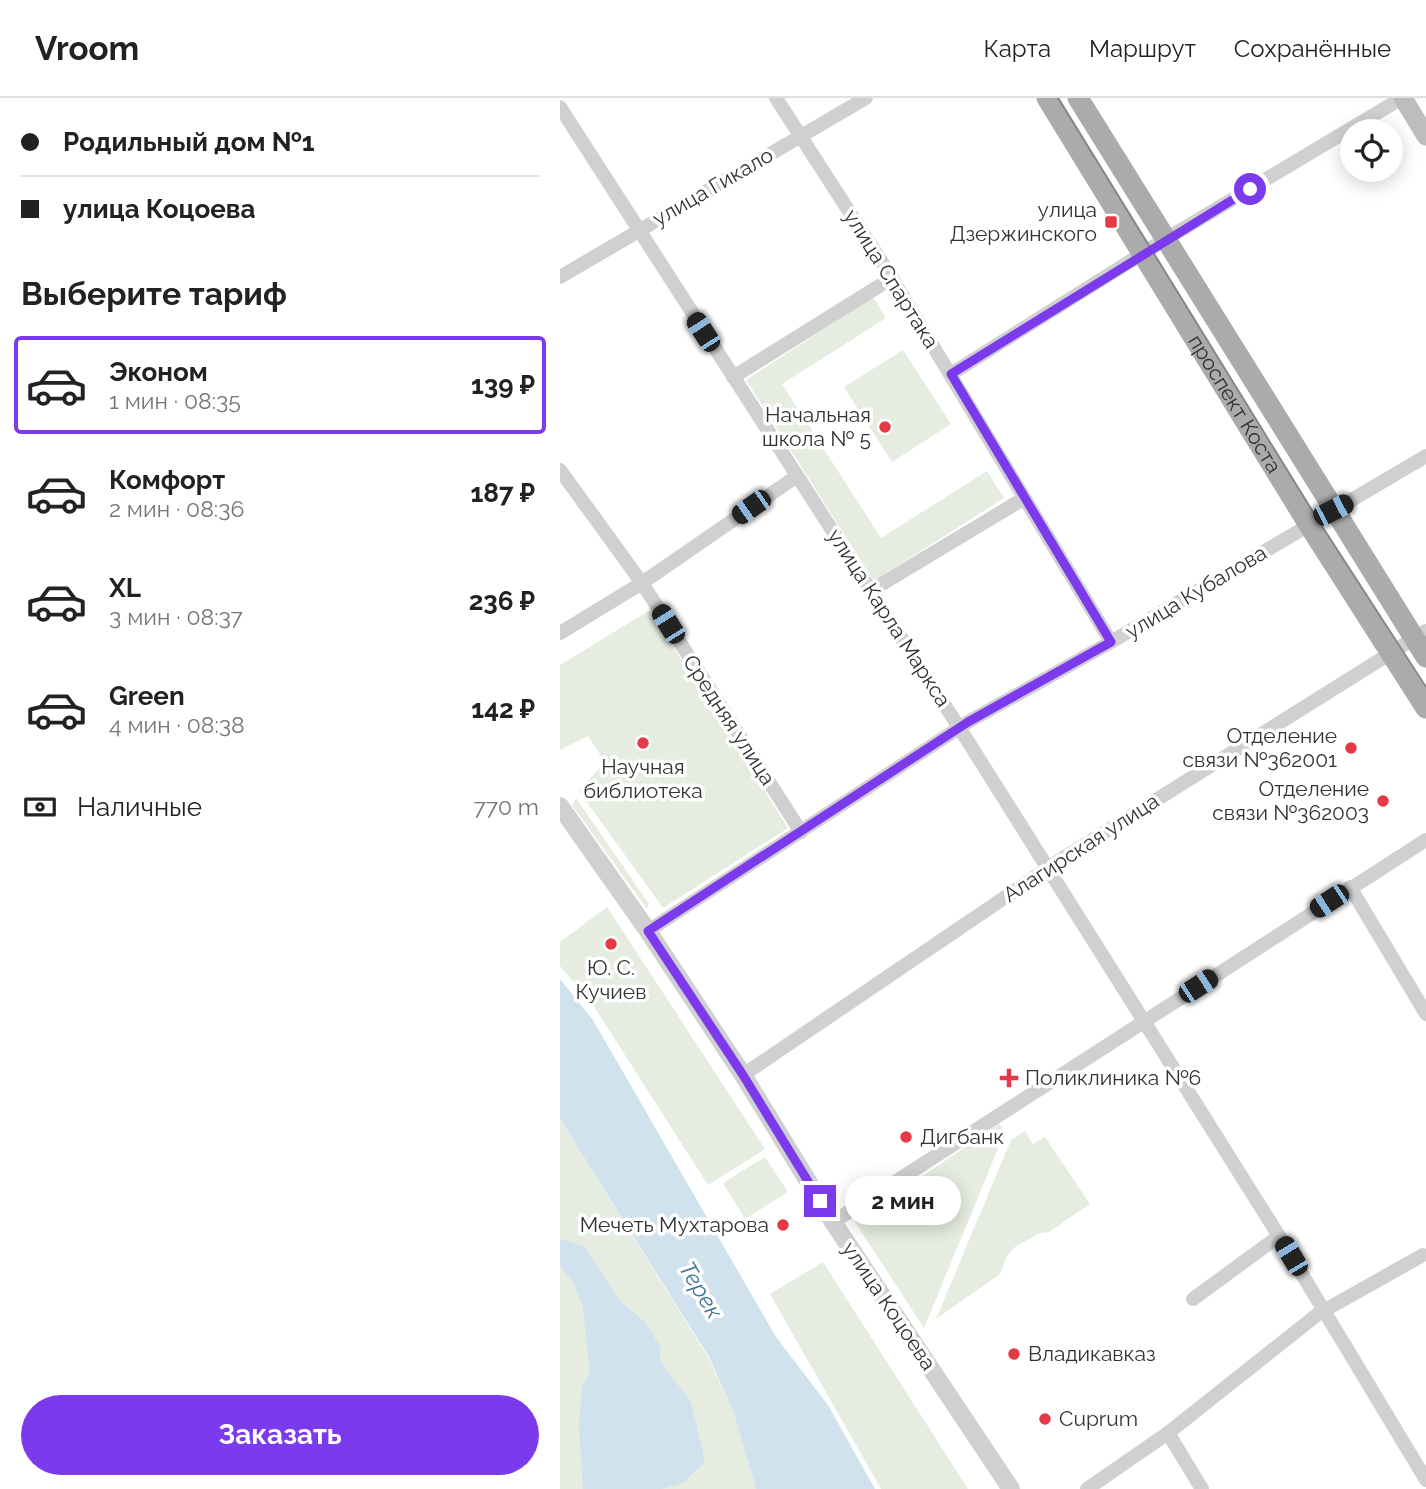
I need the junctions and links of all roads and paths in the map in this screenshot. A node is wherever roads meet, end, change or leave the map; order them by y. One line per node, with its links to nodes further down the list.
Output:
1 (776, 98): 7 (street, улица Спартака)
2 (866, 98): 7 (street, улица Гикало)
3 (1047, 98): 11 (main road, проспект Коста)
4 (1078, 98): 10 (main road, проспект Коста)
5 (1403, 98): 8 (main road); 10 (street)
6 (560, 107): 9 (street, улица Карла Маркса)
7 (800, 136): 9 (street, улица Гикало); 13 (street, улица Спартака)
8 (1426, 136)
9 (638, 231): 12 (street, улица Гикало); 15 (street, улица Карла Маркса)
10 (1164, 240): 11 (street); 20 (main road, проспект Коста)
11 (1142, 254): 14 (street); 21 (main road, проспект Коста)
12 (560, 276)
13 (891, 278): 14 (street, улица Спартака); 15 (street)
14 (951, 374): 19 (street, улица Спартака)
15 (733, 377): 18 (street, улица Карла Маркса)
16 (1426, 456): 20 (street, улица Кубалова)
17 (560, 470): 22 (street, Средняя улица)
18 (797, 476): 22 (street); 23 (street, улица Карла Маркса)
19 (1023, 499): 23 (street); 26 (street, улица Спартака)
20 (1333, 510): 21 (street, улица Кубалова); 25 (main road, проспект Коста)
21 (1309, 525): 26 (street, улица Кубалова); 27 (main road, проспект Коста)
22 (642, 583): 24 (street); 32 (street, Средняя улица)
23 (872, 590): 30 (street, улица Карла Маркса)
24 (560, 633)
25 (1420, 634): 27 (street, Алагирская улица); 28 (main road, проспект Коста)
26 (1111, 642): 30 (street, улица Кубалова)
27 (1390, 652): 29 (main road, проспект Коста); 34 (street, Алагирская улица)
28 (1426, 657)
29 (1426, 708)
30 (959, 728): 32 (street, улица Кубалова); 34 (street, улица Карла Маркса)
31 (560, 807): 36 (street, улица Коцоева)
32 (801, 832): 36 (street, улица Кубалова)
33 (1426, 840): 35 (street)
34 (1047, 869): 38 (street, улица Карла Маркса); 39 (street, Алагирская улица)
35 (1350, 887): 37 (street); 38 (street)
36 (648, 931): 39 (street, улица Коцоева)
37 (1426, 1014)
38 (1143, 1021): 40 (street); 41 (street, улица Карла Маркса)
39 (743, 1075): 40 (street, улица Коцоева)
40 (833, 1222): 47 (street, улица Коцоева)
41 (1279, 1236): 43 (street); 44 (street, улица Карла Маркса)
42 (1423, 1255): 44 (street)
43 (1193, 1299)
44 (1324, 1310): 45 (street); 46 (street, улица Карла Маркса)
45 (1168, 1433): 48 (street); 49 (street)
46 (1426, 1480)
47 (1011, 1489)
48 (1087, 1489)
49 (1202, 1489)

